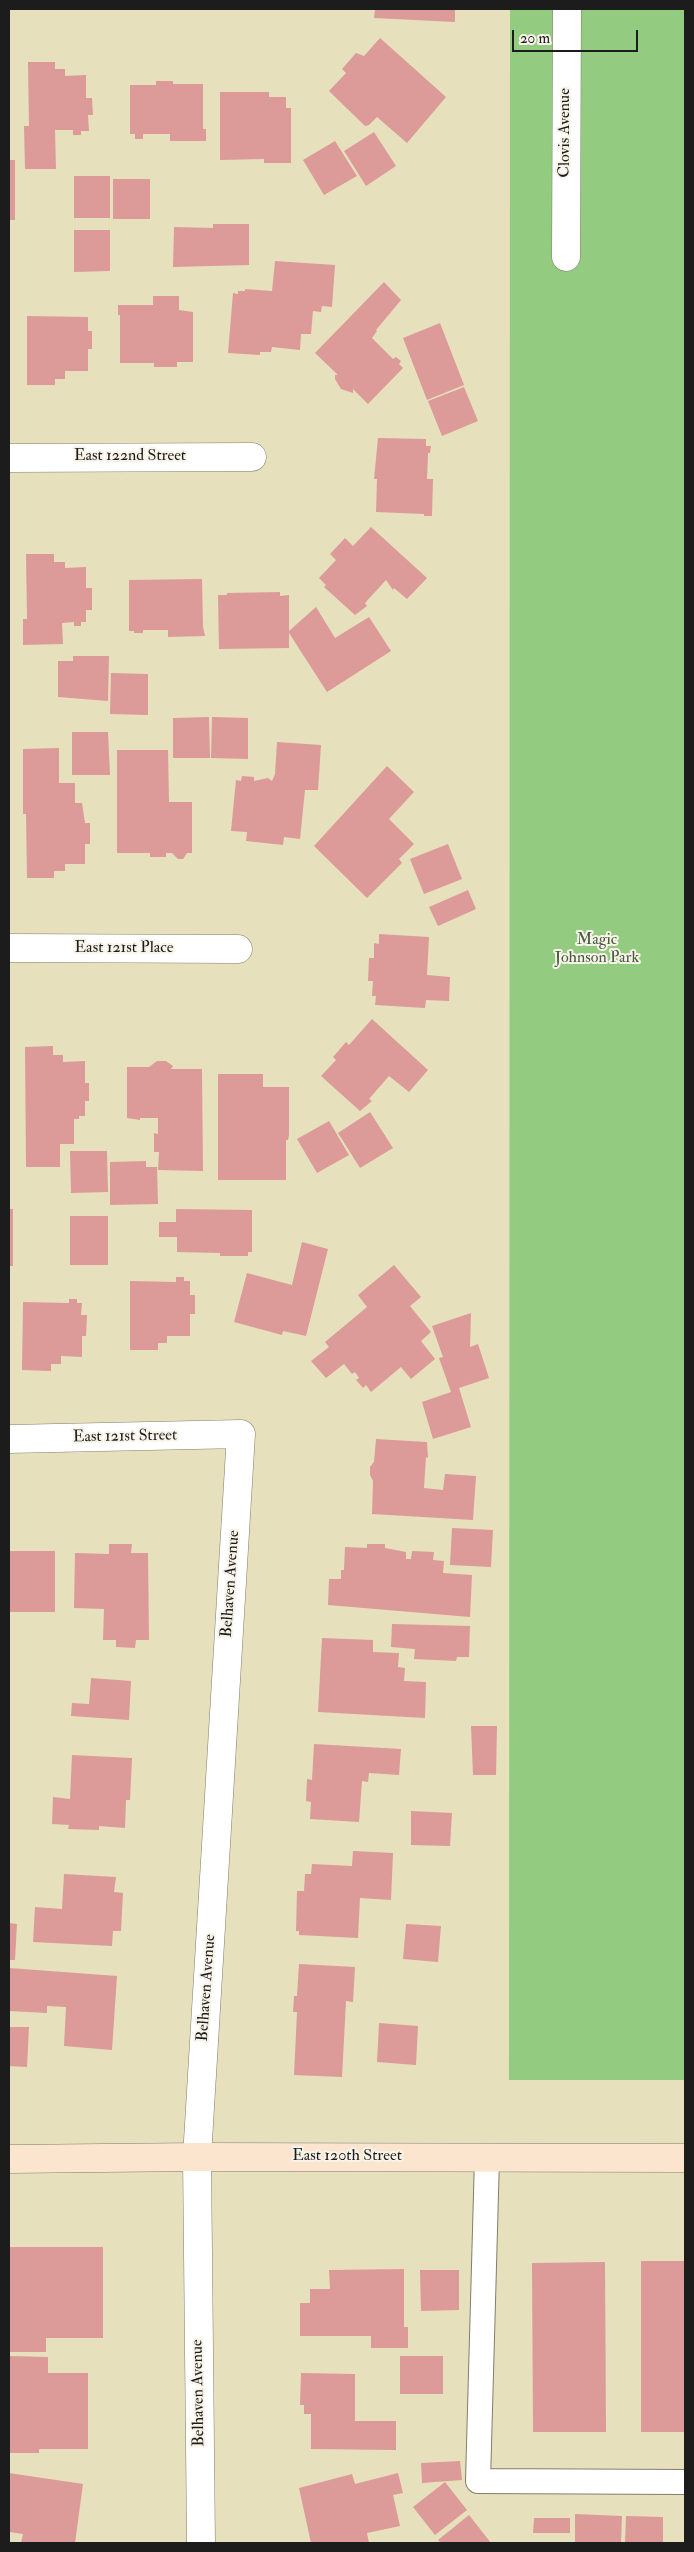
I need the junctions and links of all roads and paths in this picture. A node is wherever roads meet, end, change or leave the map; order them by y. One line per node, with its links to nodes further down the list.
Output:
1 (566, 9): 2 (street, Clovis Avenue)
2 (566, 257)
3 (252, 457): 4 (street, East 122nd Street)
4 (9, 458)
5 (9, 948): 6 (street, East 121st Place)
6 (238, 949)
7 (241, 1434): 8 (street, East 121st Street); 9 (street, Belhaven Avenue)
8 (9, 1439)
9 (197, 2157): 10 (street, East 120th Street); 12 (street, East 120th Street); 14 (street, Belhaven Avenue)
10 (487, 2158): 11 (street, East 120th Street); 13 (lane)
11 (685, 2158)
12 (9, 2159)
13 (685, 2482)
14 (201, 2543)

